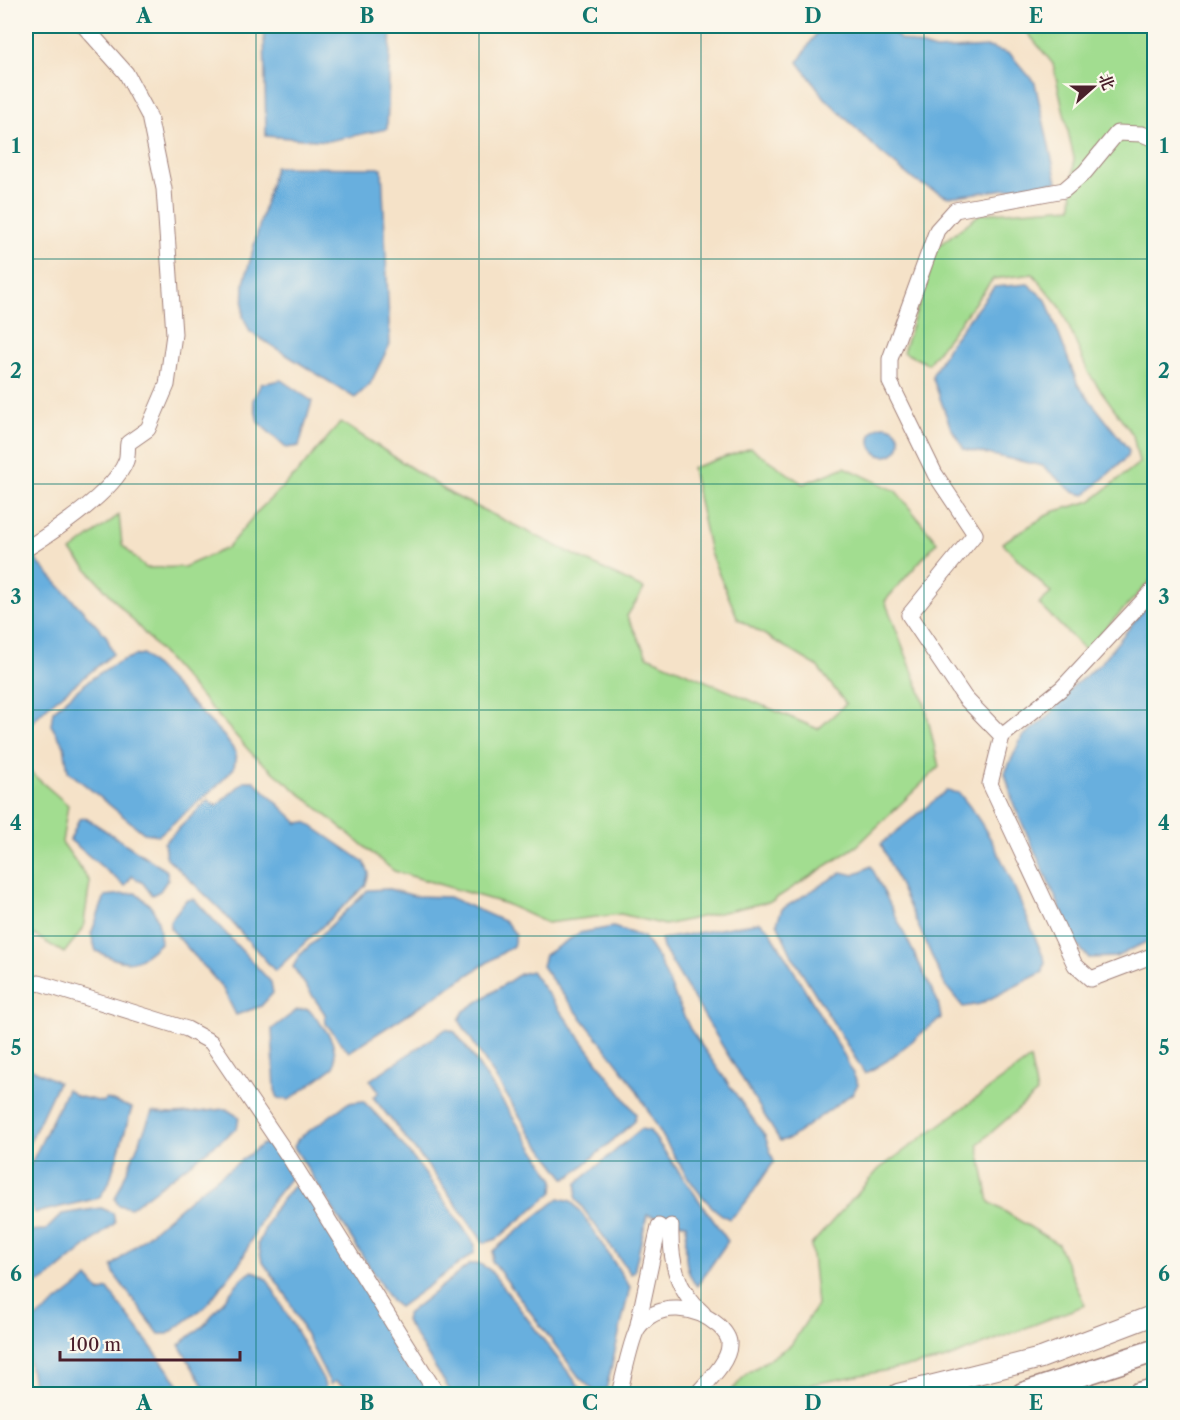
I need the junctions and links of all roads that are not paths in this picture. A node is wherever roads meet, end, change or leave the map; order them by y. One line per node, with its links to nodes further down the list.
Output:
1 (84, 26): 3 (street)
2 (1155, 139): 5 (street)
3 (26, 549)
4 (1155, 589): 5 (street)
5 (1002, 736): 6 (street)
6 (1155, 955)
7 (26, 986): 13 (street)
8 (1155, 1315): 16 (main road)
9 (708, 1317): 10 (street); 10 (street); 15 (street)
10 (637, 1329): 14 (street)
11 (1155, 1351): 17 (highway)
12 (1155, 1390): 18 (highway)
13 (437, 1395)
14 (619, 1395)
15 (697, 1395)
16 (898, 1395)
17 (1023, 1395)
18 (1139, 1395)

